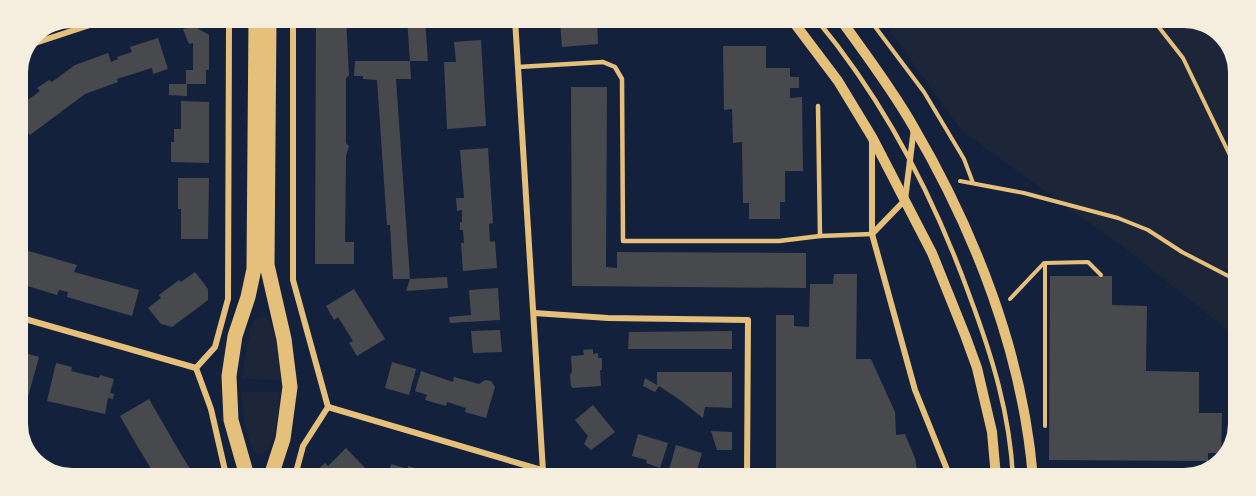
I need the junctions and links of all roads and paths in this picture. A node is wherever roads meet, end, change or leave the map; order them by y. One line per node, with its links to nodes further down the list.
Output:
1 (81, 28): 12 (street)
2 (229, 28): 30 (street)
3 (256, 28): 34 (main road)
4 (269, 28): 35 (main road)
5 (293, 28): 31 (street)
6 (516, 28): 13 (street)
7 (798, 28): 16 (street)
8 (824, 28): 18 (lane)
9 (847, 28): 15 (street)
10 (876, 28): 20 (path)
11 (1159, 28): 17 (path)
12 (41, 41)
13 (518, 67): 23 (lane); 28 (street)
14 (818, 106): 23 (lane)
15 (914, 127): 18 (street); 19 (street)
16 (872, 137): 21 (street); 22 (street)
17 (1227, 150)
18 (910, 159): 21 (street); 42 (lane)
19 (944, 182): 20 (path); 27 (street)
20 (973, 183): 26 (path)
21 (905, 200): 22 (street); 41 (street)
22 (872, 234): 23 (lane); 40 (street)
23 (820, 236)
24 (1045, 263): 25 (path); 27 (path); 32 (path)
25 (1101, 275)
26 (1228, 276)
27 (998, 312): 43 (street)
28 (534, 313): 38 (street); 39 (street)
29 (29, 320): 30 (street)
30 (196, 368): 33 (street)
31 (328, 407): 36 (street); 37 (street)
32 (1045, 427)
33 (224, 468)
34 (245, 468)
35 (274, 468)
36 (297, 468)
37 (533, 468)
38 (543, 468)
39 (747, 468)
40 (946, 468)
41 (995, 468)
42 (1012, 468)
43 (1032, 468)

